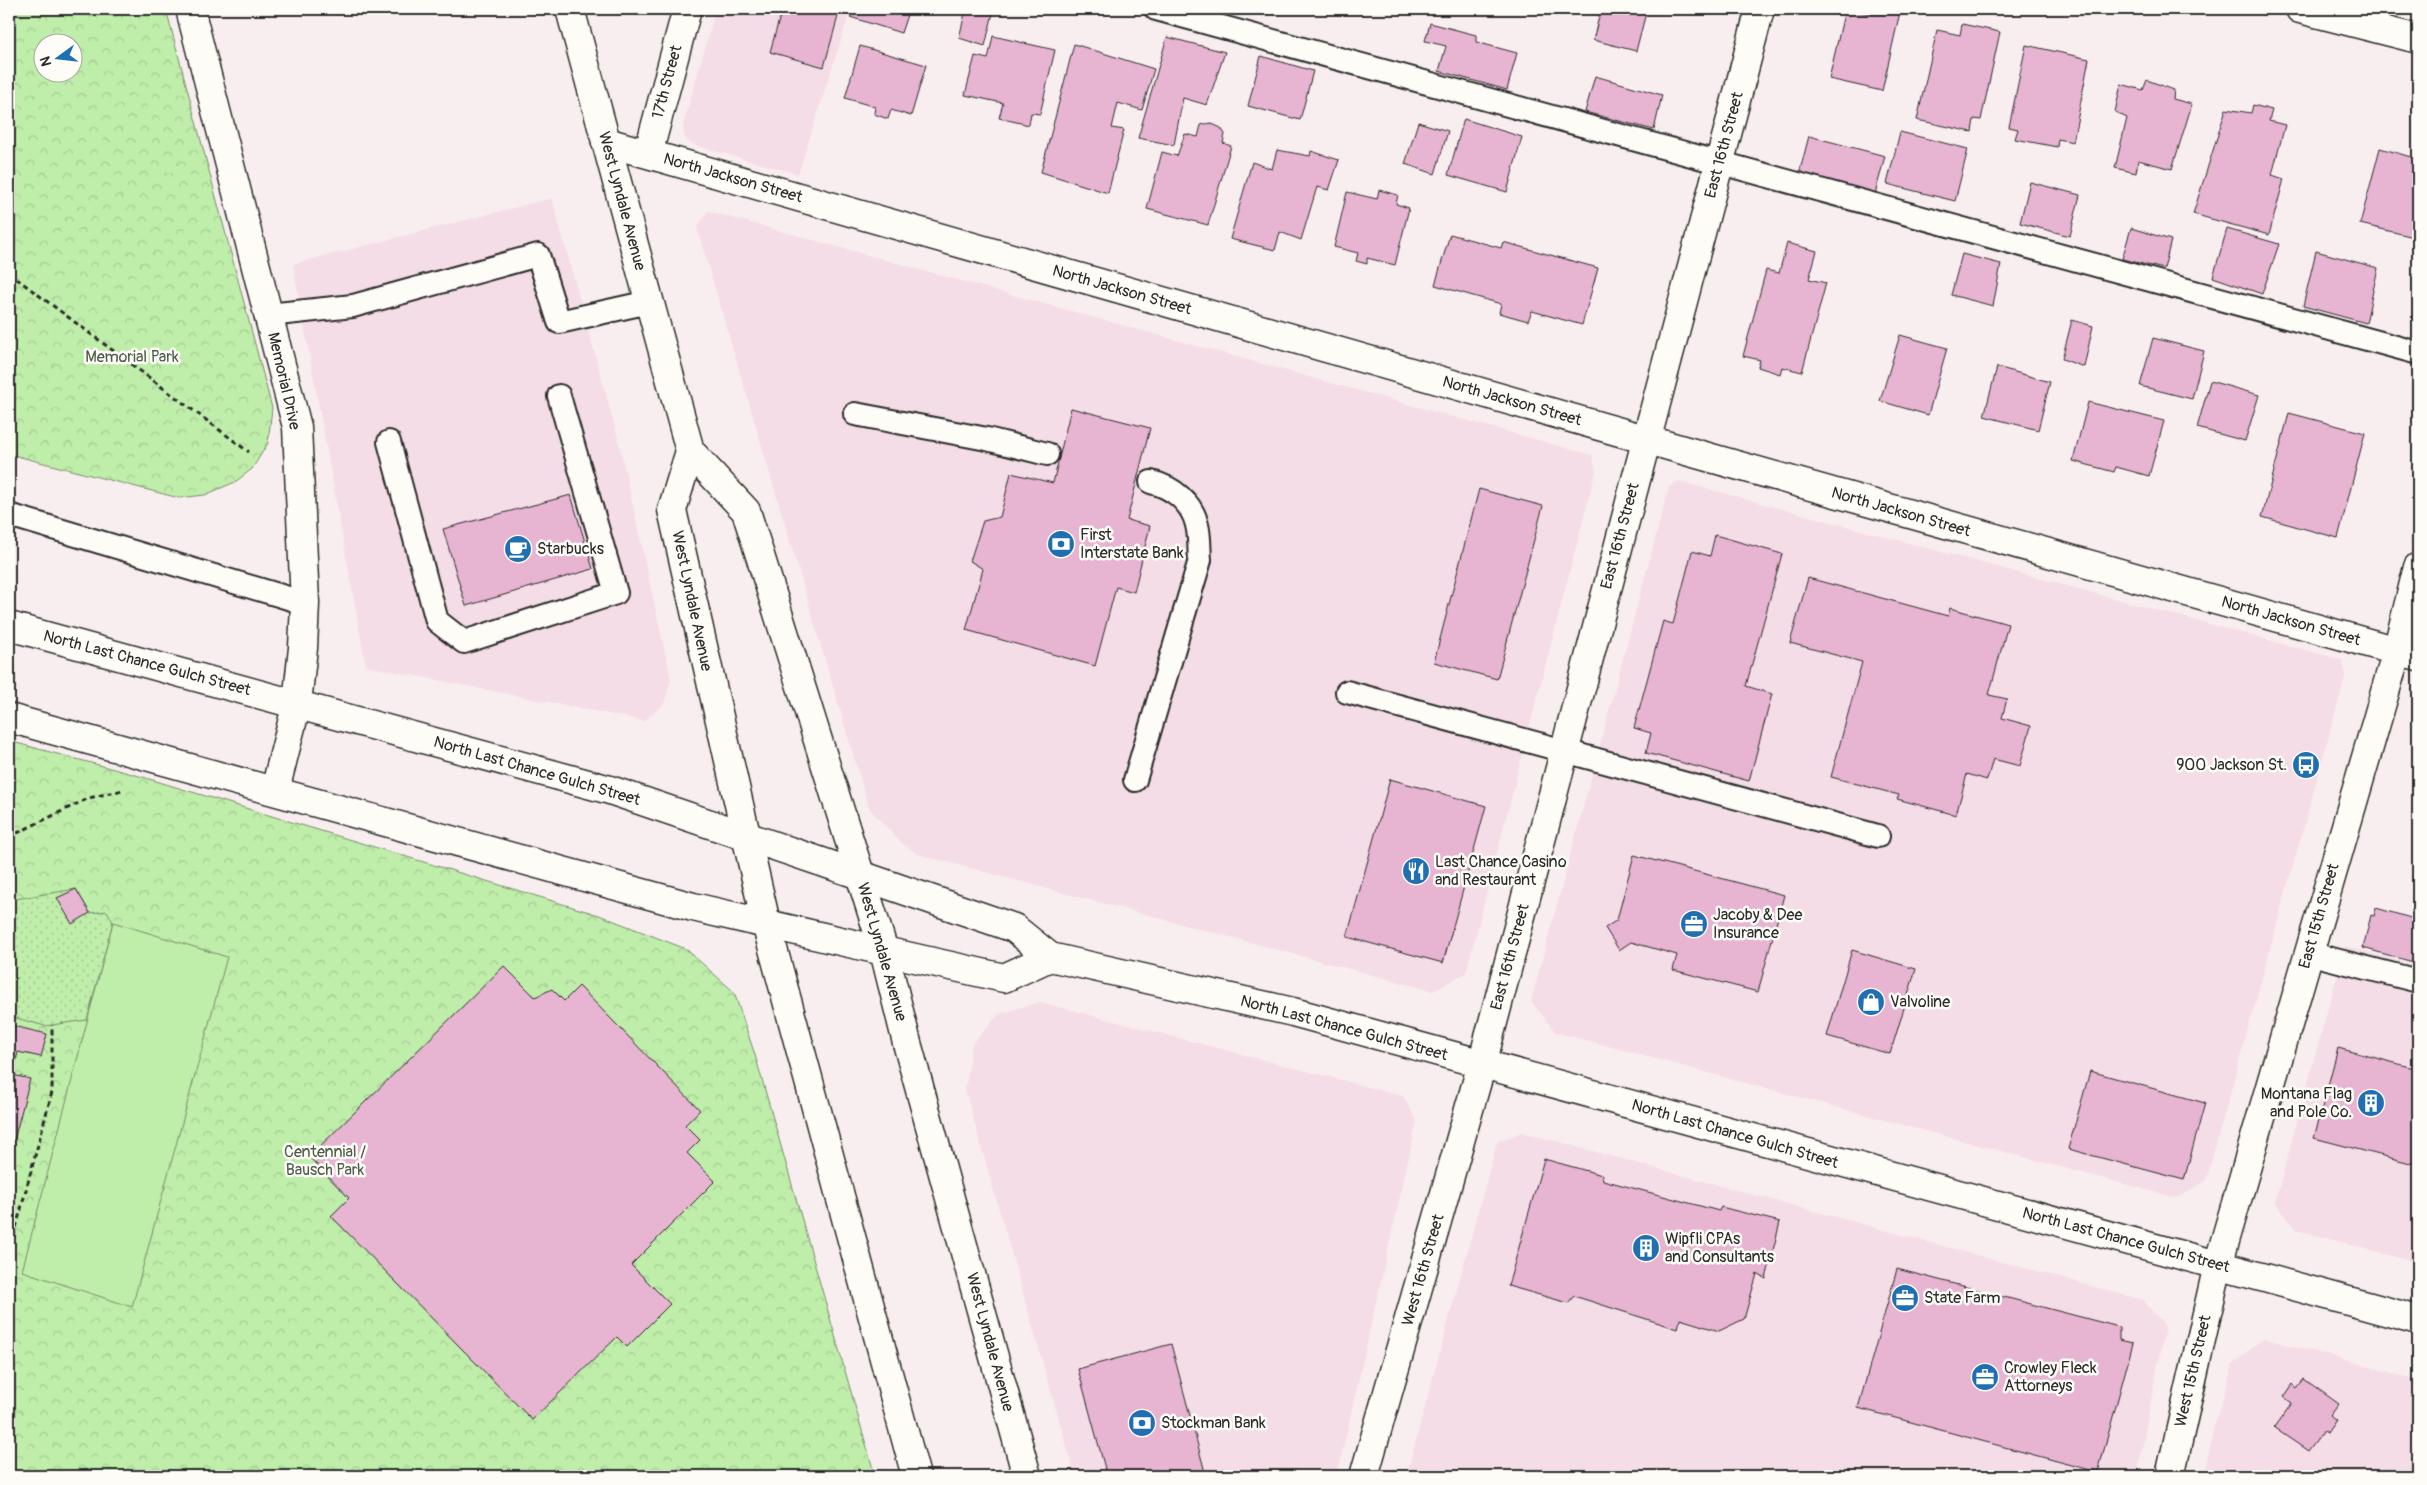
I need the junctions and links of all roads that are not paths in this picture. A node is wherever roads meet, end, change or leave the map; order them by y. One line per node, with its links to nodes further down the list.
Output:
1 (190, 9): 12 (main road, Memorial Drive)
2 (570, 9): 8 (main road, West Lyndale Avenue)
3 (687, 9): 9 (main road, 17th Street)
4 (1156, 9): 10 (lane)
5 (1760, 9): 10 (main road, East 16th Street)
6 (2300, 9): 7 (main road)
7 (2418, 39)
8 (606, 142): 9 (main road, North Jackson Street); 11 (main road, West Lyndale Avenue)
9 (648, 154): 16 (main road, North Jackson Street)
10 (1719, 162): 13 (lane); 16 (main road, East 16th Street)
11 (649, 302): 12 (lane); 18 (main road, West Lyndale Avenue)
12 (268, 315): 23 (main road, Memorial Drive)
13 (2418, 353)
14 (559, 396): 17 (lane)
15 (856, 414): 19 (lane)
16 (1646, 440): 25 (main road, North Jackson Street); 29 (main road, East 16th Street)
17 (390, 442)
18 (690, 451): 32 (main road, West Lyndale Avenue); 34 (main road, West Lyndale Avenue)
19 (1047, 454)
20 (1151, 482): 30 (lane)
21 (9, 515): 23 (lane)
22 (2418, 567): 25 (main road, East 15th Street)
23 (305, 603): 27 (main road, Memorial Drive)
24 (9, 626): 27 (main road, North Last Chance Gulch Street)
25 (2408, 654): 37 (main road, East 15th Street)
26 (1347, 692): 29 (lane)
27 (297, 703): 31 (main road, Memorial Drive); 32 (main road, North Last Chance Gulch Street)
28 (9, 718): 31 (main road)
29 (1563, 751): 33 (lane); 40 (main road, East 16th Street)
30 (1135, 780)
31 (275, 790): 35 (main road)
32 (744, 834): 34 (main road, North Last Chance Gulch Street); 35 (main road, West Lyndale Avenue)
33 (1878, 836)
34 (860, 874): 36 (main road, West Lyndale Avenue); 38 (main road, North Last Chance Gulch Street)
35 (766, 923): 36 (main road); 43 (main road, West Lyndale Avenue)
36 (884, 951): 38 (main road); 44 (main road, West Lyndale Avenue)
37 (2308, 953): 39 (lane); 41 (main road, East 15th Street)
38 (1050, 957): 40 (main road, North Last Chance Gulch Street)
39 (2418, 981)
40 (1482, 1064): 41 (main road, North Last Chance Gulch Street); 45 (main road, West 16th Street)
41 (2218, 1265): 42 (main road, North Last Chance Gulch Street); 46 (main road, West 15th Street)
42 (2418, 1320)
43 (916, 1476)
44 (1027, 1476)
45 (1364, 1476)
46 (2170, 1476)

